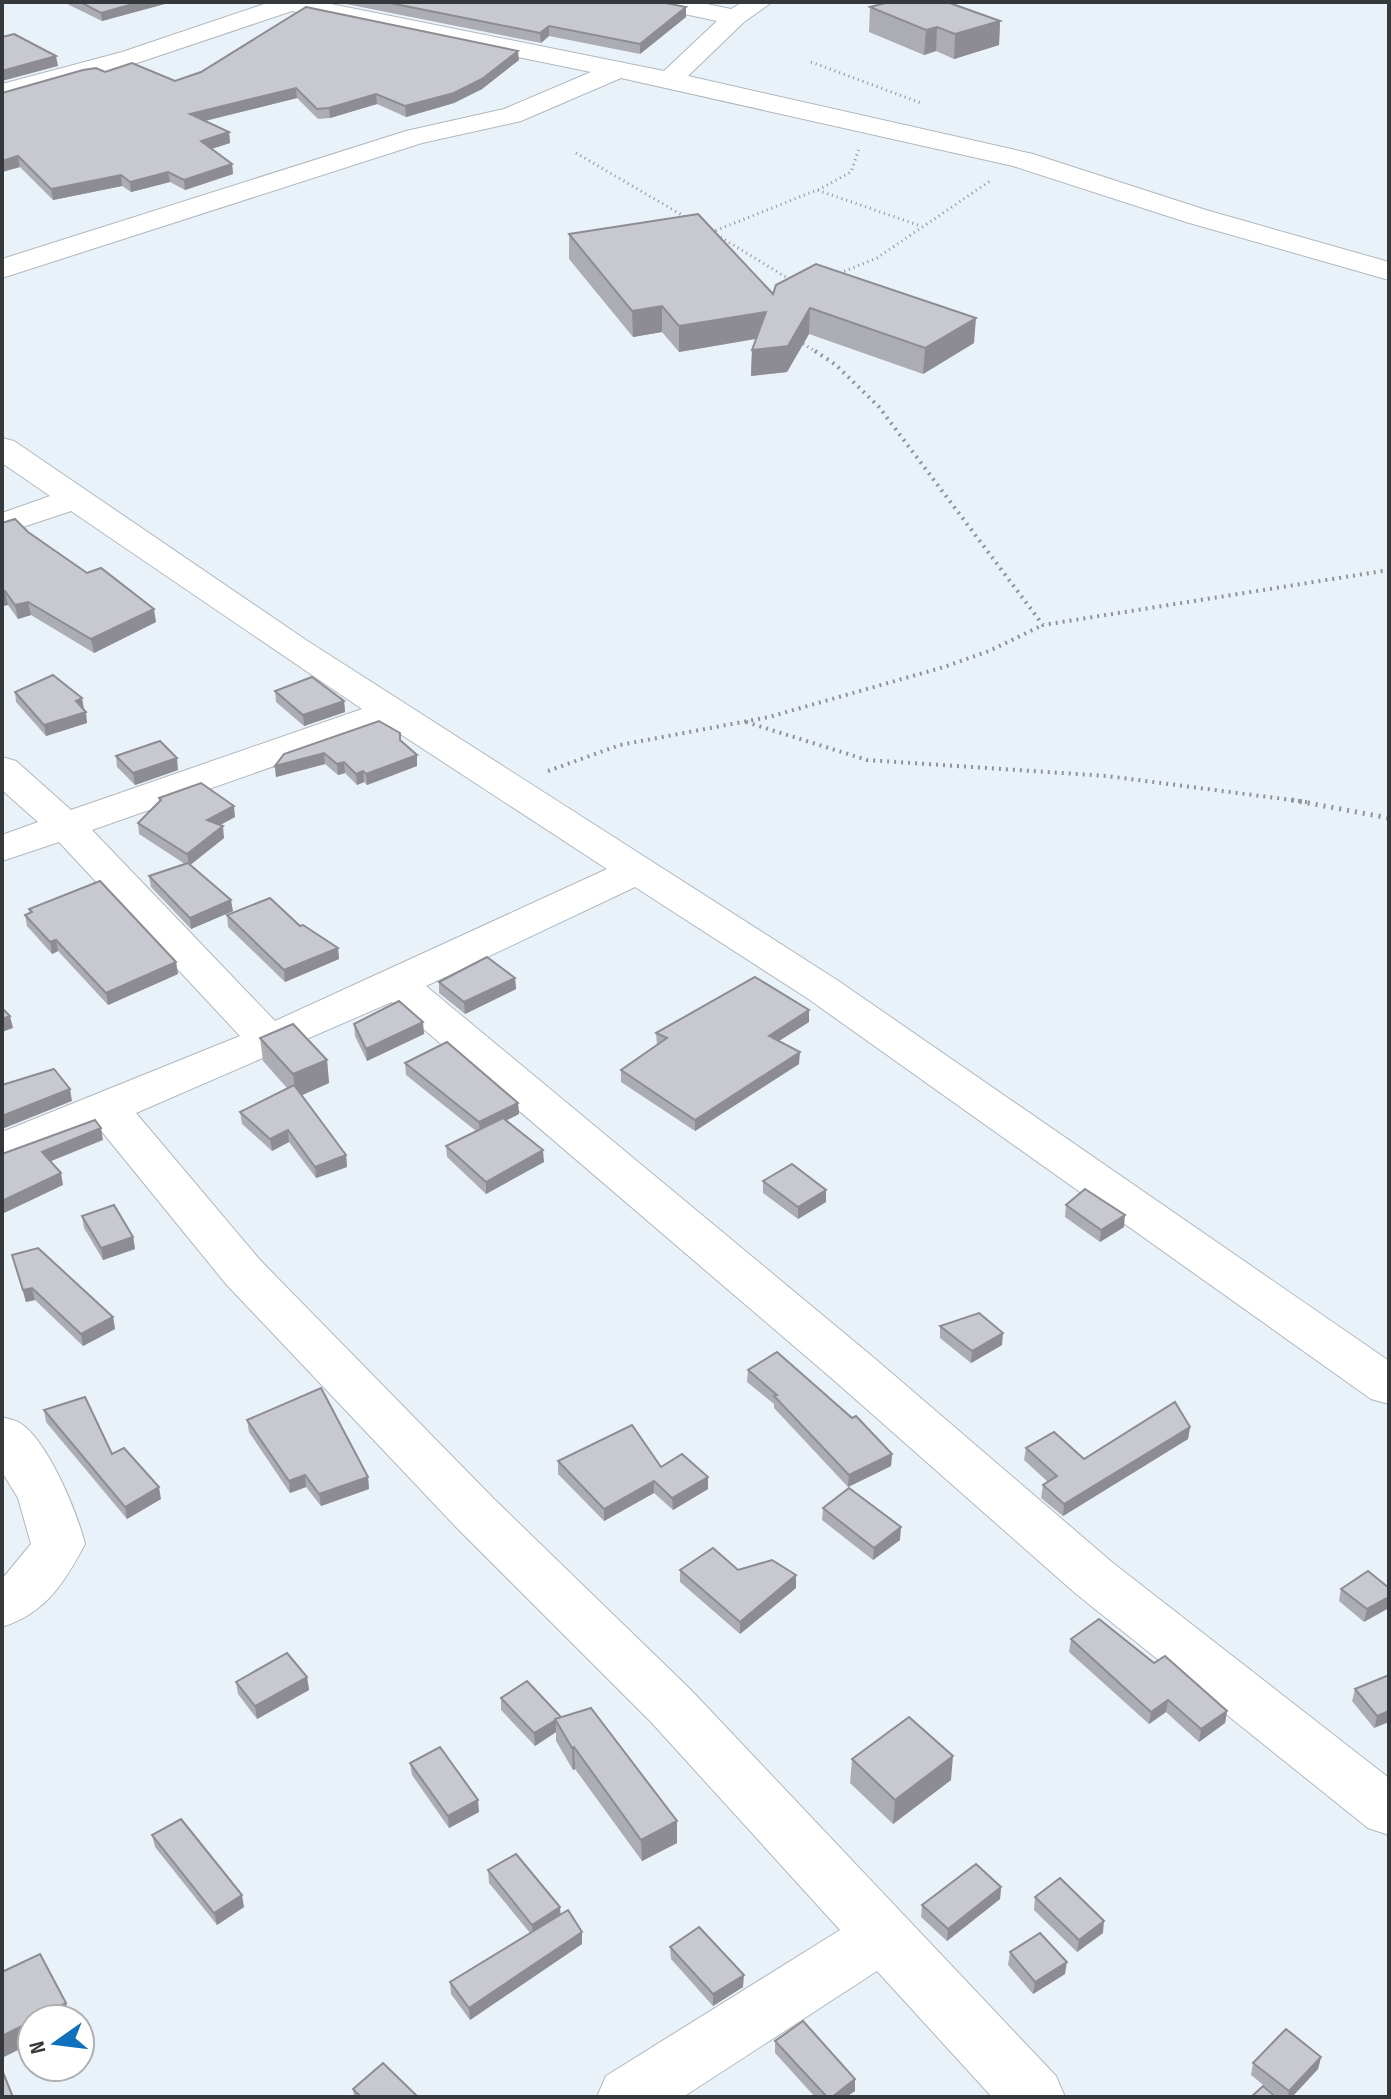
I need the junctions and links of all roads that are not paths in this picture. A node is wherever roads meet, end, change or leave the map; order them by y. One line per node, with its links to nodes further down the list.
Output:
1 (288, 2): 6 (street); 9 (street)
2 (426, 2): 6 (street)
3 (661, 2): 5 (street)
4 (760, 2): 5 (street)
5 (735, 17): 8 (street)
6 (385, 23): 7 (street)
7 (617, 70): 8 (street); 10 (street)
8 (670, 80): 11 (street)
9 (2, 92)
10 (2, 269)
11 (1389, 271)
12 (2, 448): 13 (street)
13 (76, 498): 14 (street); 15 (street)
14 (2, 524)
15 (391, 712): 17 (street); 19 (street)
16 (2, 769): 17 (street)
17 (67, 827): 18 (street); 21 (street)
18 (2, 849)
19 (635, 871): 20 (street); 24 (street)
20 (398, 985): 21 (street); 27 (street)
21 (268, 1040): 22 (street)
22 (108, 1109): 23 (street); 28 (street)
23 (2, 1149)
24 (1389, 1386)
25 (2, 1436): 26 (street)
26 (2, 1606)
27 (1389, 1811)
28 (884, 1934): 29 (street); 30 (street)
29 (629, 2097)
30 (1033, 2097)

